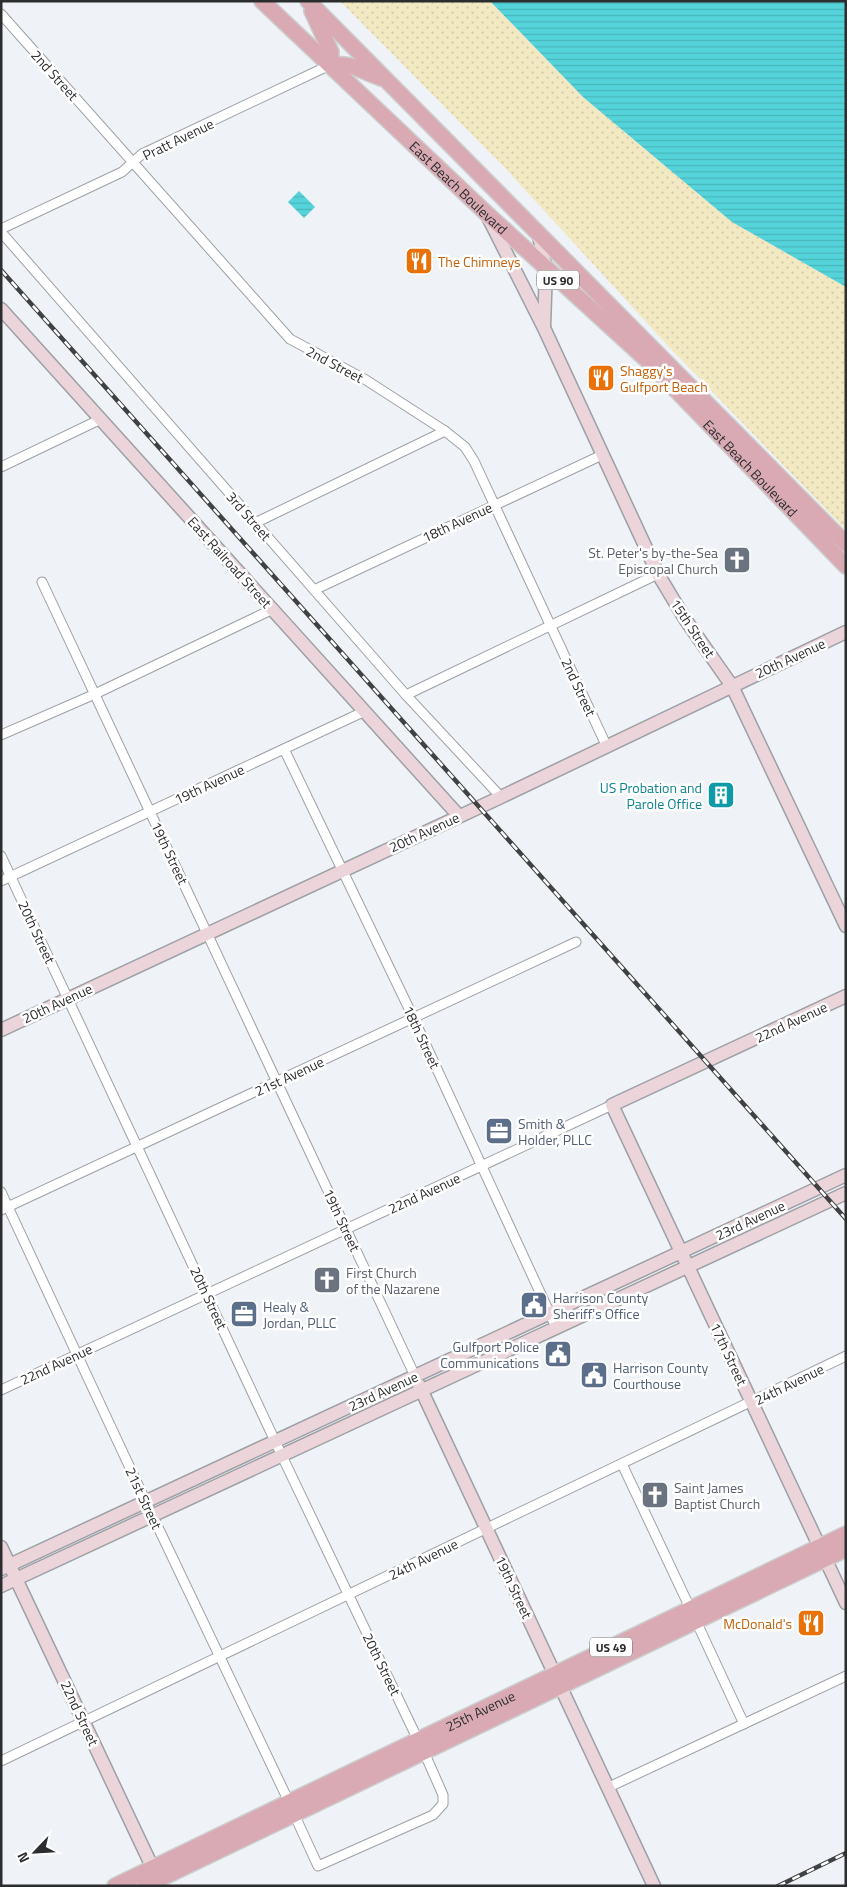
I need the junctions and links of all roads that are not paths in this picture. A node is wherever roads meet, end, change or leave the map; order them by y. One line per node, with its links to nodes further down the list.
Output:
1 (262, 1): 4 (main road, East Beach Boulevard / US 90)
2 (308, 1): 4 (main road); 5 (main road, East Beach Boulevard / US 90)
3 (1, 14): 6 (street, 2nd Street)
4 (330, 65): 5 (main road); 6 (street, Pratt Avenue); 7 (main road, East Beach Boulevard / US 90)
5 (385, 79): 9 (main road, East Beach Boulevard / US 90)
6 (132, 163): 8 (street, Pratt Avenue); 14 (street, 2nd Street)
7 (485, 212): 10 (main road, East Beach Boulevard / US 90); 12 (street, 15th Street)
8 (1, 230): 18 (street, 3rd Street)
9 (539, 236): 10 (street, 15th Street); 19 (main road, East Beach Boulevard / US 90)
10 (546, 269): 12 (street, 15th Street); 20 (main road, East Beach Boulevard / US 90)
11 (1, 309): 13 (street, East Railroad Street)
12 (544, 328): 15 (street, 15th Street)
13 (101, 419): 16 (street); 24 (street, East Railroad Street)
14 (445, 431): 17 (street, 2nd Street); 18 (street)
15 (602, 455): 17 (street, 18th Avenue); 21 (street, 15th Street)
16 (1, 467)
17 (494, 505): 23 (street, 18th Avenue); 25 (street, 2nd Street)
18 (255, 522): 23 (street, 3rd Street)
19 (846, 544)
20 (846, 566)
21 (658, 574): 25 (street); 27 (street, 15th Street)
22 (42, 582): 28 (street, 19th Street)
23 (314, 590): 29 (street, 3rd Street)
24 (273, 609): 28 (street); 30 (street, East Railroad Street)
25 (551, 626): 29 (street); 32 (street, 2nd Street)
26 (846, 632): 27 (street, 20th Avenue)
27 (732, 686): 32 (street, 20th Avenue); 41 (street, 15th Street)
28 (95, 694): 31 (street); 35 (street, 19th Street)
29 (406, 695): 34 (street, 3rd Street)
30 (363, 712): 33 (street, 19th Avenue); 36 (street, East Railroad Street)
31 (1, 735)
32 (607, 747): 34 (street, 20th Avenue)
33 (284, 749): 35 (street, 19th Avenue); 38 (street, 18th Street)
34 (501, 797): 36 (street, 20th Avenue)
35 (150, 812): 39 (street, 19th Avenue); 42 (street, 19th Street)
36 (459, 816): 38 (street, 20th Avenue)
37 (1, 856): 39 (street, 20th Street)
38 (343, 870): 42 (street, 20th Avenue); 46 (street, 18th Street)
39 (11, 876): 40 (street, 19th Avenue); 45 (street, 20th Street)
40 (1, 881)
41 (846, 926)
42 (207, 934): 45 (street, 20th Avenue); 48 (street, 19th Street)
43 (576, 942): 46 (street, 21st Avenue)
44 (846, 996): 49 (street, 22nd Avenue)
45 (68, 998): 47 (street, 20th Avenue); 50 (street, 20th Street)
46 (413, 1017): 48 (street, 21st Avenue); 51 (street, 18th Street)
47 (1, 1030)
48 (276, 1081): 50 (street, 21st Avenue); 57 (street, 19th Street)
49 (612, 1105): 51 (street, 22nd Avenue); 58 (street, 17th Street)
50 (138, 1146): 56 (street, 21st Avenue); 60 (street, 20th Street)
51 (482, 1166): 57 (street, 22nd Avenue); 61 (street, 18th Street)
52 (846, 1175): 53 (street, 23rd Avenue)
53 (833, 1181): 55 (street); 58 (street, 23rd Avenue)
54 (1, 1192): 56 (street, 21st Street)
55 (845, 1195): 59 (street, 23rd Avenue)
56 (5, 1209): 63 (street, 21st Street)
57 (346, 1229): 60 (street, 22nd Avenue); 65 (street, 19th Street)
58 (681, 1252): 59 (street, 17th Street); 61 (street, 23rd Avenue)
59 (687, 1266): 62 (street, 23rd Avenue); 68 (street, 17th Street)
60 (207, 1294): 63 (street, 22nd Avenue); 69 (street, 20th Street)
61 (549, 1313): 62 (street, 18th Street); 65 (street, 23rd Avenue)
62 (556, 1327): 67 (street, 23rd Avenue)
63 (77, 1354): 66 (street, 22nd Avenue); 72 (street, 21st Street)
64 (846, 1356): 68 (street, 24th Avenue)
65 (415, 1376): 67 (street, 19th Street); 69 (street, 23rd Avenue)
66 (1, 1390)
67 (422, 1391): 70 (street, 23rd Avenue); 74 (street, 19th Street)
68 (751, 1402): 71 (street, 24th Avenue); 78 (street, 17th Street)
69 (276, 1441): 70 (street, 20th Street); 72 (street, 23rd Avenue)
70 (282, 1456): 73 (street, 23rd Avenue); 82 (street, 20th Street)
71 (622, 1464): 74 (street, 24th Avenue); 84 (street)
72 (146, 1502): 73 (street, 21st Street); 79 (street, 23rd Avenue)
73 (152, 1516): 80 (street, 23rd Avenue); 85 (street, 21st Street)
74 (486, 1528): 82 (street, 24th Avenue); 87 (street, 19th Street)
75 (846, 1534): 78 (main road, 25th Avenue / US 49)
76 (1, 1547): 79 (street, 22nd Street)
77 (846, 1549): 78 (main road, 25th Avenue / US 49)
78 (822, 1553): 83 (street, 17th Street); 84 (main road, 25th Avenue / US 49)
79 (6, 1567): 80 (street, 22nd Street)
80 (16, 1579): 81 (street, 23rd Avenue); 88 (street, 22nd Street)
81 (1, 1586)
82 (349, 1595): 85 (street, 24th Avenue); 90 (street, 20th Street)
83 (846, 1603)
84 (693, 1615): 87 (main road, 25th Avenue / US 49); 89 (street)
85 (220, 1658): 88 (street, 24th Avenue); 93 (street, 21st Street)
86 (846, 1676): 89 (street)
87 (558, 1680): 90 (main road, 25th Avenue / US 49); 92 (street, 19th Street)
88 (84, 1722): 91 (street, 24th Avenue); 95 (street, 22nd Street)
89 (744, 1724): 92 (street)
90 (421, 1746): 93 (main road, 25th Avenue / US 49); 94 (street, 20th Street)
91 (1, 1762)
92 (609, 1787): 97 (street, 19th Street)
93 (291, 1808): 94 (street, 21st Street); 95 (main road, 25th Avenue / US 49)
94 (318, 1866)
95 (152, 1878): 96 (main road, 25th Avenue / US 49)
96 (115, 1886)
97 (654, 1886)

